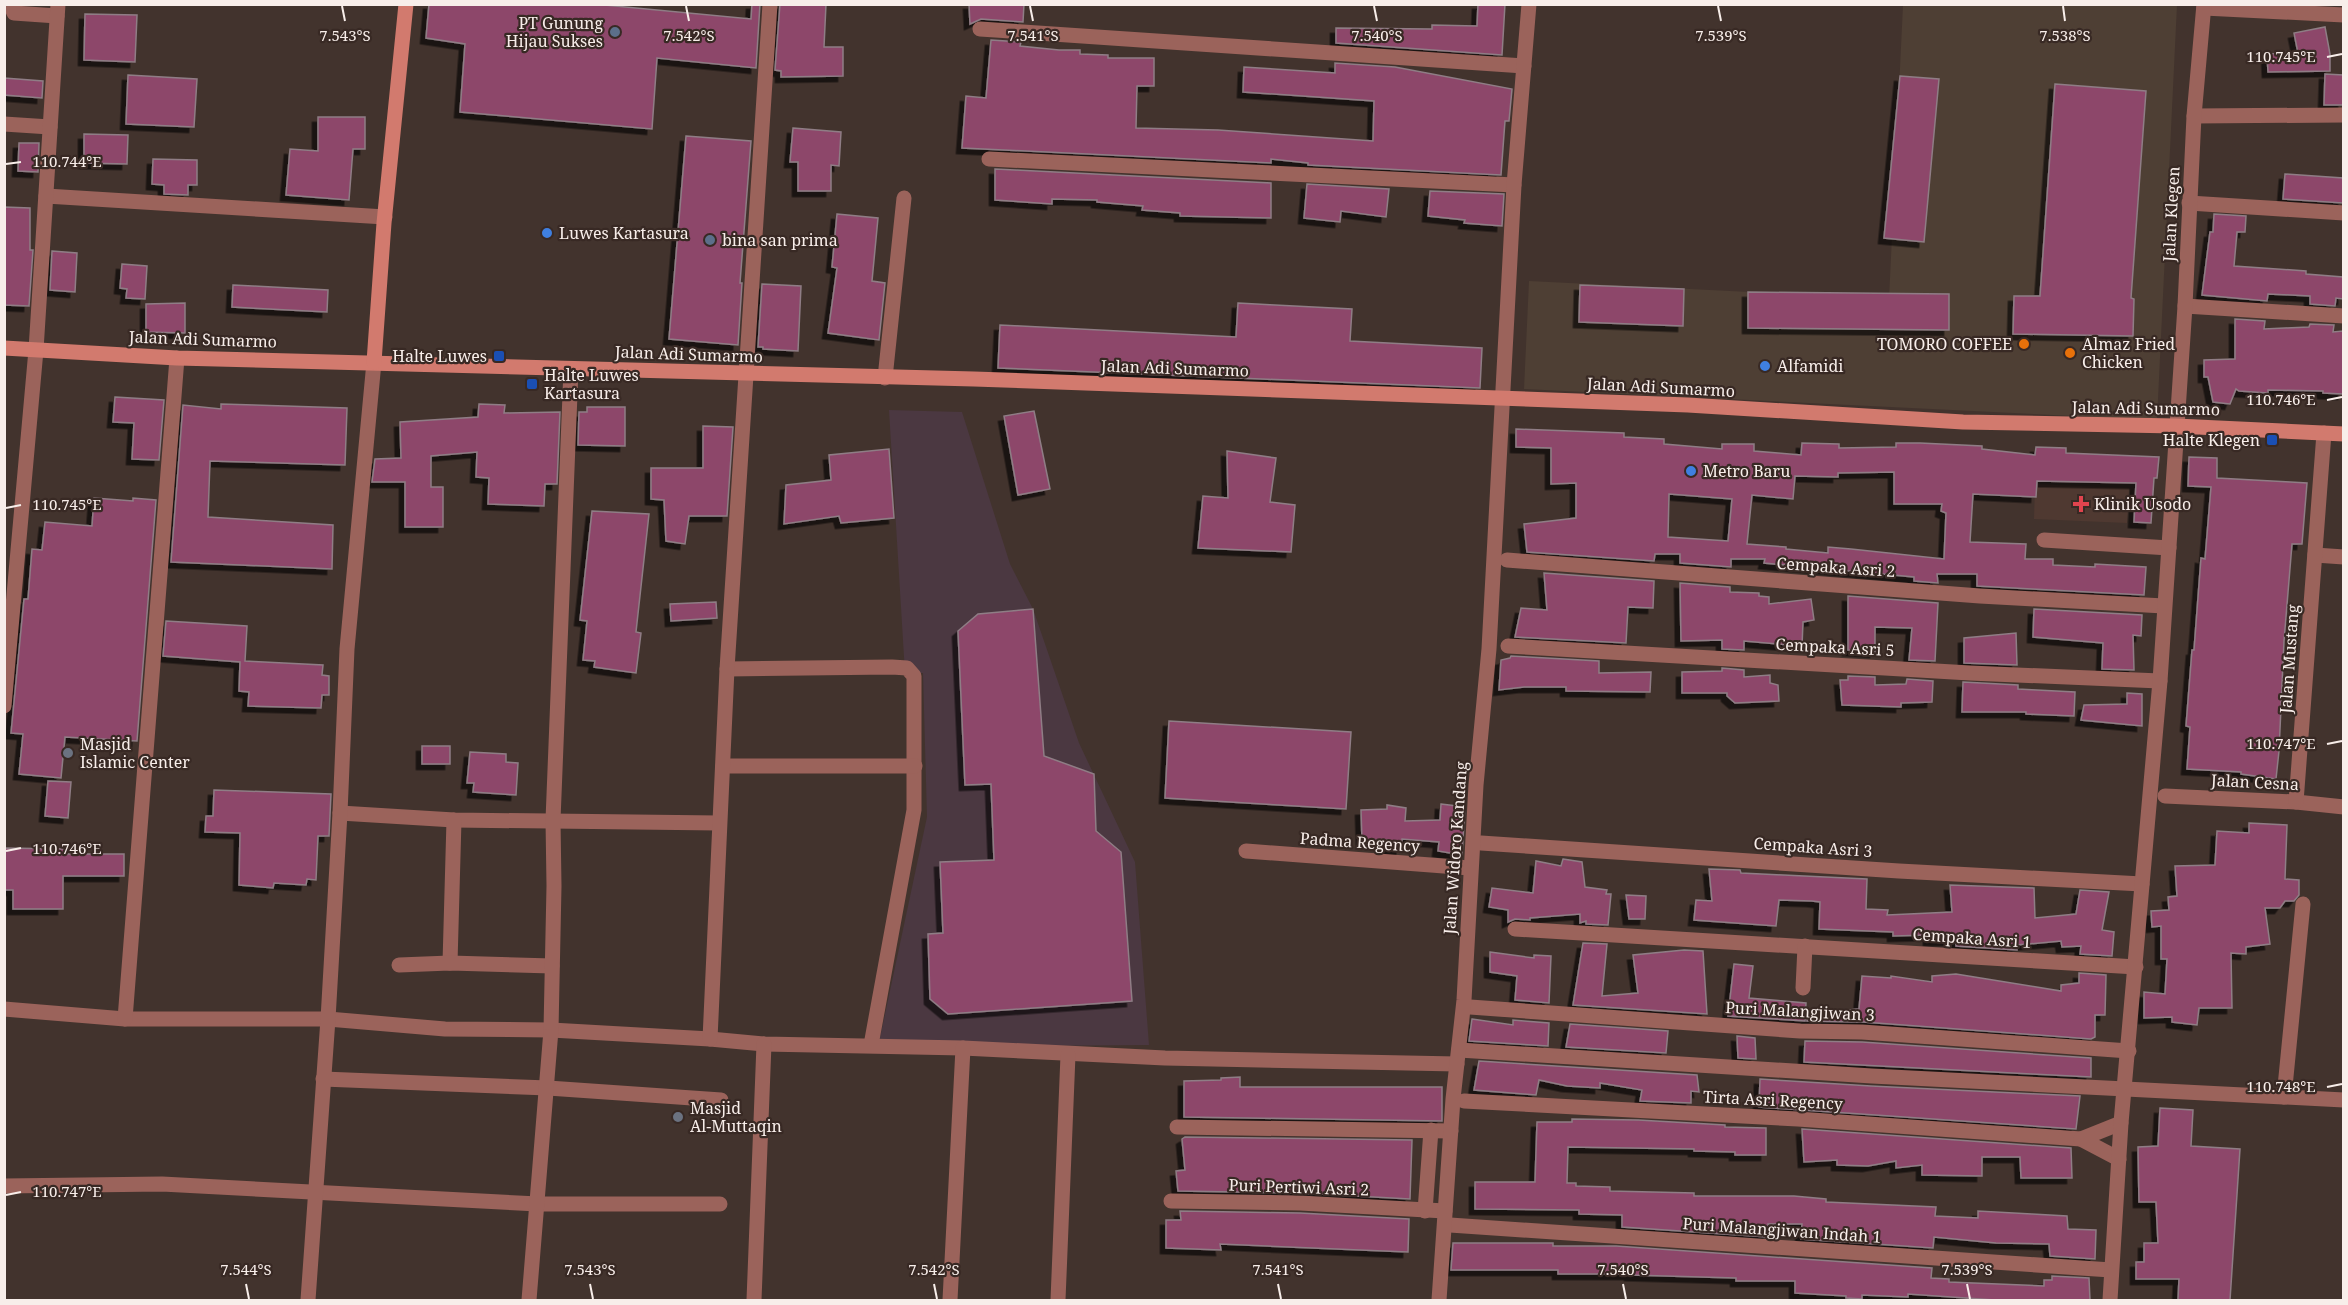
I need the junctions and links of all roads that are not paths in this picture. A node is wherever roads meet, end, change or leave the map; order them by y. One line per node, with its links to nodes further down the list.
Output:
1 (10, 4): 6 (street)
2 (406, 4): 20 (main road)
3 (770, 4): 28 (street)
4 (1529, 4): 9 (street, Jalan Widoro Kandang)
5 (2204, 6): 7 (street); 11 (street, Jalan Klegen)
6 (58, 10): 13 (street)
7 (2343, 15)
8 (980, 29): 9 (street)
9 (1524, 66): 15 (street, Jalan Widoro Kandang)
10 (2343, 115): 11 (street)
11 (2194, 116): 18 (street, Jalan Klegen)
12 (4, 124): 13 (street)
13 (50, 127): 16 (street)
14 (989, 159): 15 (street)
15 (1514, 185): 30 (street, Jalan Widoro Kandang)
16 (46, 196): 20 (street); 24 (street)
17 (904, 198): 29 (street)
18 (2189, 203): 19 (street); 21 (street, Jalan Klegen)
19 (2343, 213)
20 (385, 217): 26 (main road)
21 (2185, 306): 22 (street); 31 (street, Jalan Klegen)
22 (2343, 316)
23 (4, 348): 24 (main road, Jalan Adi Sumarmo)
24 (36, 350): 25 (main road, Jalan Adi Sumarmo); 41 (street)
25 (177, 358): 26 (main road, Jalan Adi Sumarmo); 68 (street)
26 (374, 362): 27 (main road, Jalan Adi Sumarmo); 50 (street)
27 (571, 369): 28 (main road, Jalan Adi Sumarmo); 52 (street)
28 (745, 374): 29 (main road, Jalan Adi Sumarmo); 42 (street)
29 (885, 378): 30 (main road, Jalan Adi Sumarmo)
30 (1501, 399): 31 (main road, Jalan Adi Sumarmo); 56 (street, Jalan Widoro Kandang)
31 (2176, 426): 32 (main road, Jalan Adi Sumarmo); 35 (street, Jalan Klegen)
32 (2324, 433): 33 (main road, Jalan Adi Sumarmo); 36 (street, Jalan Mustang)
33 (2343, 434)
34 (2044, 540): 35 (street)
35 (2169, 548): 39 (street, Jalan Klegen)
36 (2315, 555): 37 (street); 48 (street, Jalan Mustang)
37 (2343, 557)
38 (1507, 560): 39 (street, Cempaka Asri 2)
39 (2164, 606): 43 (street, Jalan Klegen)
40 (1508, 646): 43 (street, Cempaka Asri 5)
41 (7, 649): 44 (street)
42 (727, 669): 45 (street); 46 (street)
43 (2160, 681): 57 (street, Jalan Klegen)
44 (4, 706)
45 (723, 765): 46 (street); 53 (street)
46 (915, 766): 73 (street)
47 (2165, 796): 48 (street, Jalan Cesna)
48 (2296, 802): 49 (street, Jalan Cesna)
49 (2343, 807)
50 (340, 813): 51 (street); 69 (street)
51 (454, 820): 52 (street); 61 (street)
52 (553, 820): 53 (street); 63 (street)
53 (719, 823): 71 (street)
54 (1481, 843): 57 (street, Cempaka Asri 3)
55 (1246, 851): 56 (street, Padma Regency)
56 (1470, 868): 77 (street, Jalan Widoro Kandang)
57 (2142, 884): 64 (street, Jalan Klegen)
58 (2304, 904): 81 (street)
59 (1515, 929): 60 (street, Cempaka Asri 1)
60 (1805, 946): 64 (street, Cempaka Asri 1); 65 (street)
61 (450, 963): 62 (street); 63 (street)
62 (399, 964)
63 (552, 966): 70 (street)
64 (2136, 967): 75 (street, Jalan Klegen)
65 (1803, 988)
66 (1470, 1007): 75 (street, Puri Malangjiwan 3)
67 (4, 1009): 68 (street)
68 (125, 1018): 69 (street)
69 (328, 1019): 70 (street); 78 (street)
70 (551, 1030): 71 (street); 79 (street)
71 (710, 1039): 72 (street)
72 (764, 1044): 73 (street); 101 (street)
73 (871, 1045): 74 (street)
74 (963, 1048): 76 (street); 102 (street)
75 (2129, 1051): 80 (street, Jalan Klegen)
76 (1068, 1055): 77 (street); 103 (street)
77 (1458, 1057): 80 (street); 88 (street, Jalan Widoro Kandang)
78 (323, 1079): 79 (street); 92 (street)
79 (548, 1088): 82 (street); 94 (street)
80 (2126, 1090): 81 (street); 85 (street, Jalan Klegen)
81 (2284, 1097): 83 (street)
82 (721, 1100)
83 (2343, 1100)
84 (1464, 1101): 89 (street, Tirta Asri Regency)
85 (2121, 1123): 89 (street, Tirta Asri Regency); 90 (street, Jalan Klegen)
86 (1177, 1127): 87 (street)
87 (1431, 1130): 88 (street); 96 (street)
88 (1451, 1131): 97 (street, Jalan Widoro Kandang)
89 (2081, 1139): 90 (street, Tirta Asri Regency)
90 (2119, 1159): 98 (street, Jalan Klegen)
91 (4, 1186): 92 (street)
92 (316, 1191): 94 (street); 99 (street)
93 (1171, 1201): 96 (street, Puri Pertiwi Asri 2)
94 (538, 1204): 95 (street); 100 (street)
95 (720, 1204)
96 (1425, 1210): 97 (street, Puri Pertiwi Asri 2)
97 (1448, 1218): 98 (street, Puri Malangjiwan Indah 1); 104 (street, Jalan Widoro Kandang)
98 (2111, 1270): 105 (street, Jalan Klegen)
99 (308, 1300)
100 (529, 1300)
101 (754, 1300)
102 (950, 1300)
103 (1058, 1300)
104 (1439, 1300)
105 (2110, 1300)

